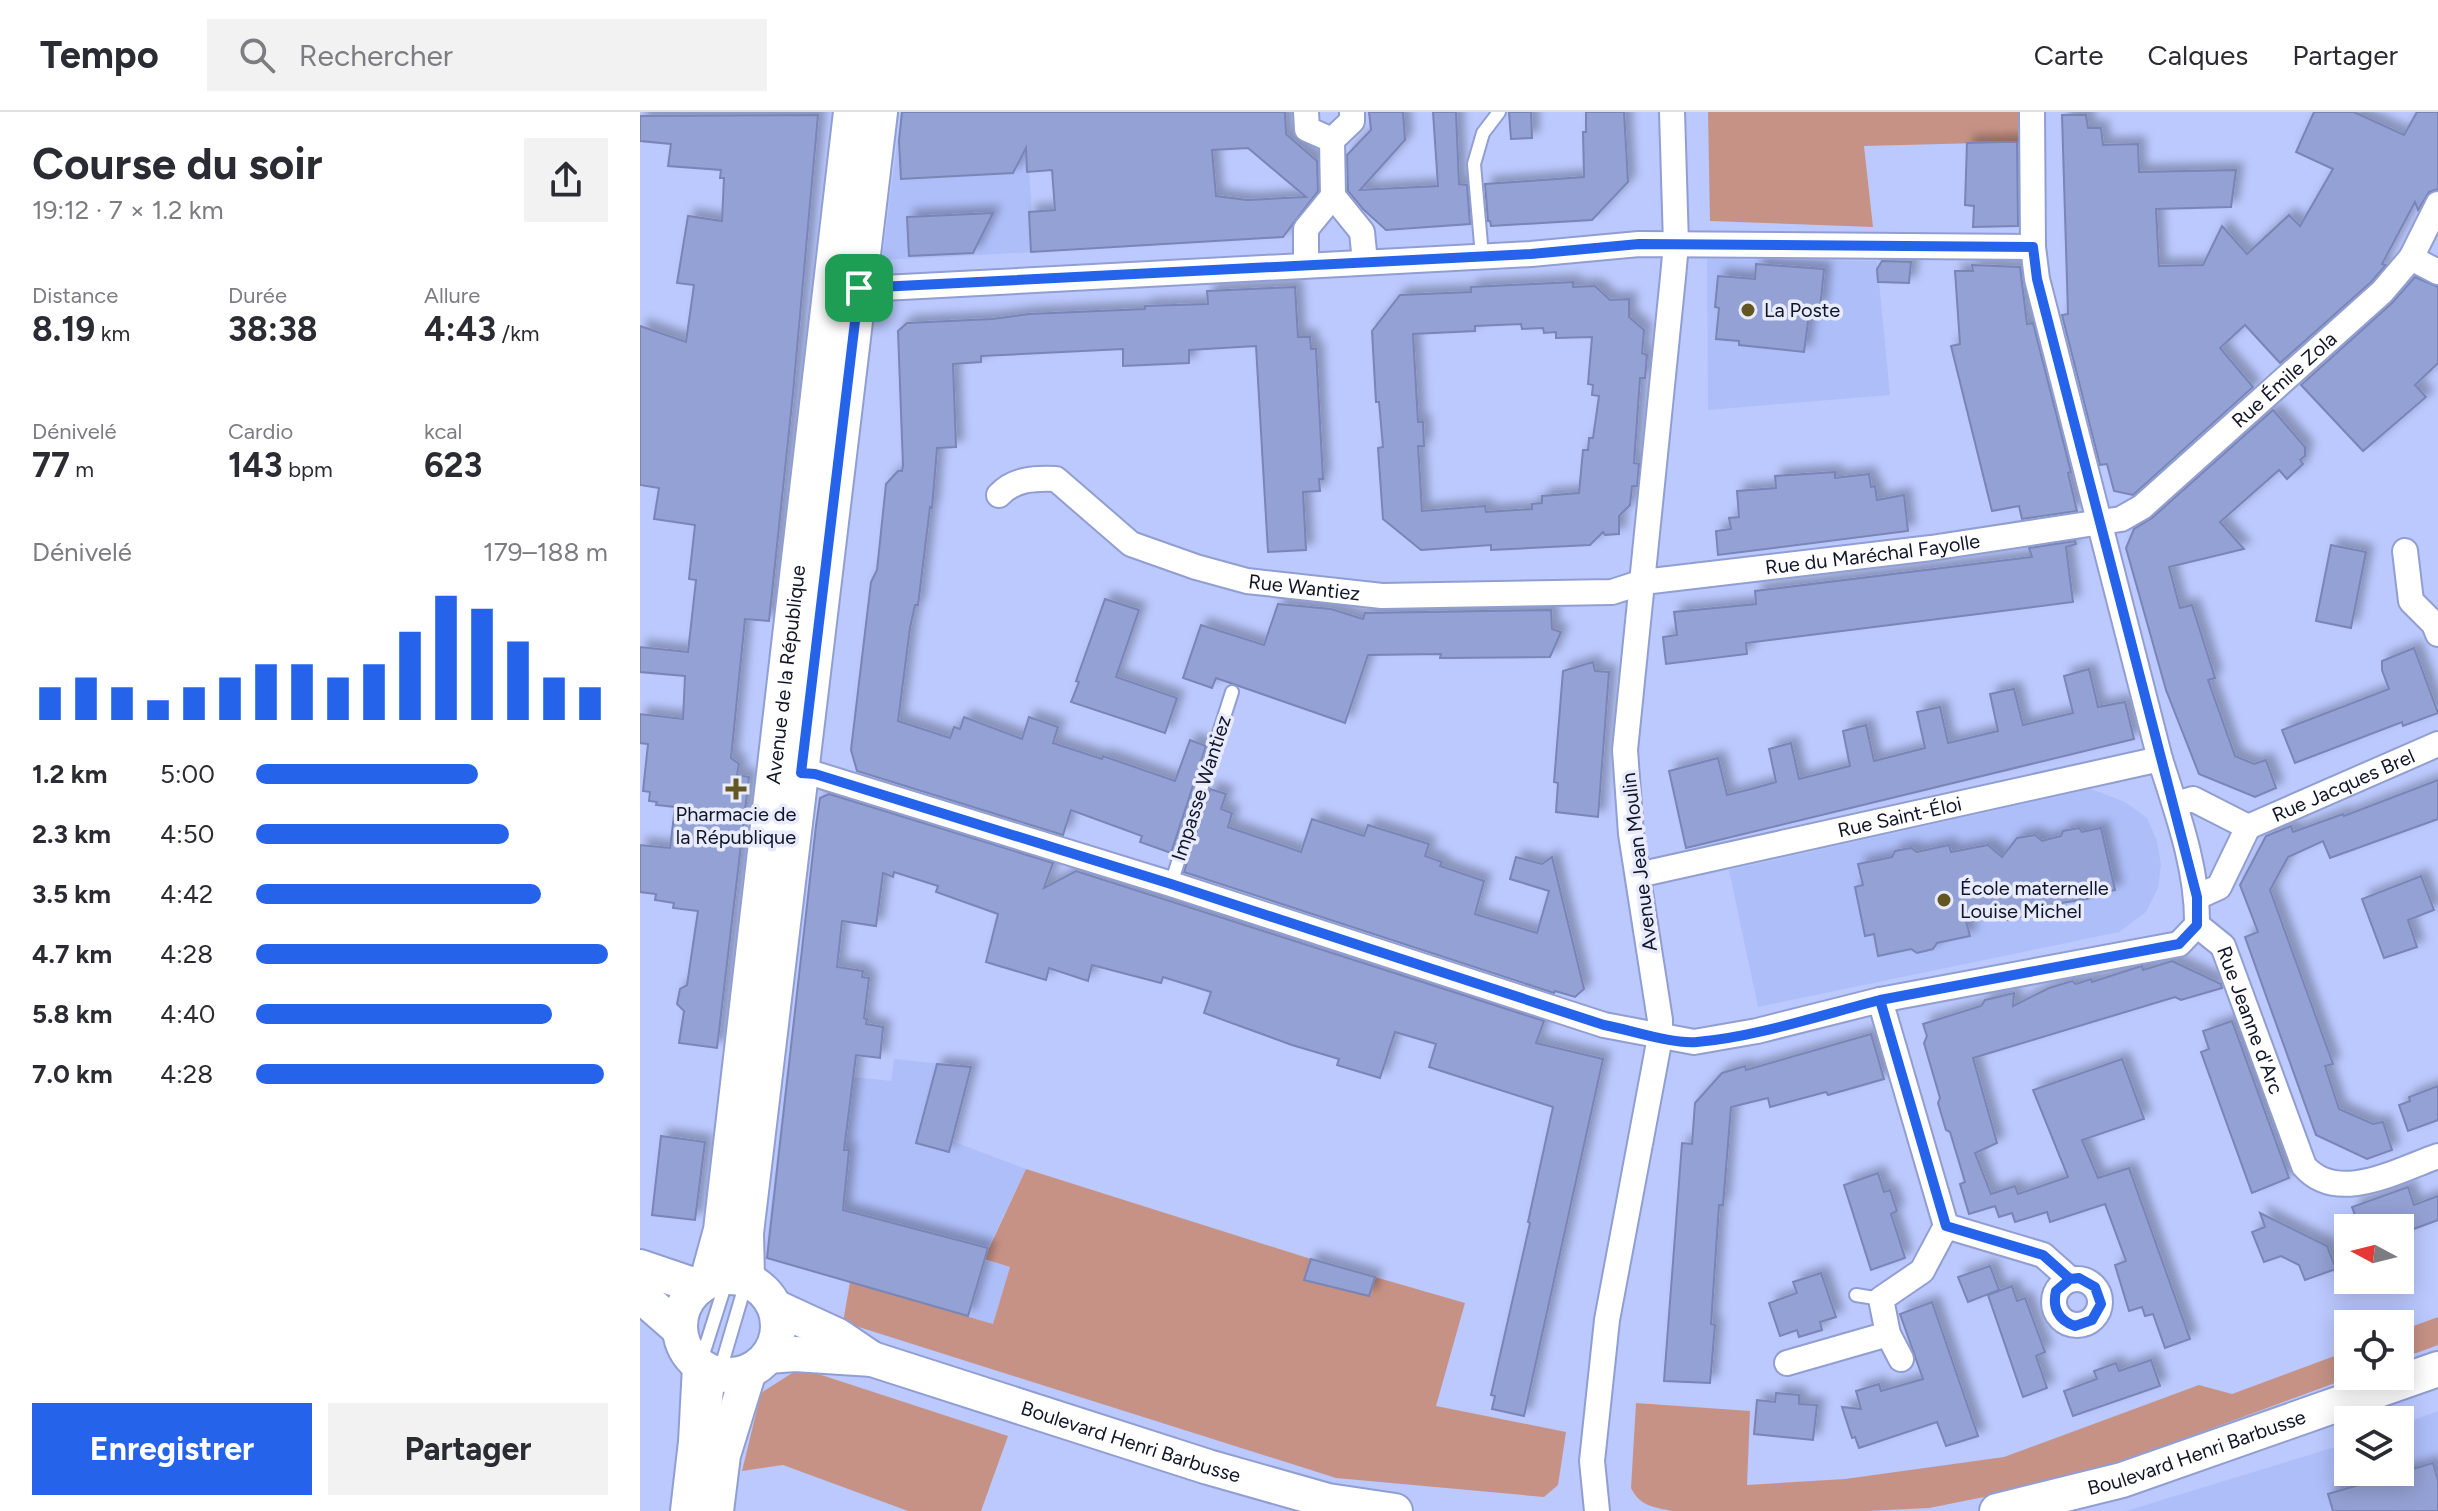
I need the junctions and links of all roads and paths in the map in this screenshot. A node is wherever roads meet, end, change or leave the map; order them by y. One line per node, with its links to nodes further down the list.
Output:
1 (851, 112): 18 (main road, Avenue de la République)
2 (880, 112): 18 (main road, Avenue de la République)
3 (1306, 112): 8 (street)
4 (1352, 112): 8 (street)
5 (1499, 112): 13 (lane)
6 (1672, 112): 11 (street, Avenue Jean Moulin)
7 (2032, 112): 12 (street)
8 (1332, 140): 9 (street)
9 (1333, 196): 15 (street); 16 (street)
10 (2438, 204): 14 (street, Rue Émile Zola)
11 (1676, 244): 12 (street); 13 (street); 22 (street, Avenue Jean Moulin)
12 (2033, 247): 20 (street)
13 (1482, 256): 15 (street)
14 (2411, 258): 17 (street); 20 (street, Rue Émile Zola)
15 (1365, 262): 16 (street)
16 (1306, 265): 18 (street)
17 (2438, 272)
18 (849, 296): 27 (main road, Avenue de la République); 40 (main road, Avenue de la République)
19 (999, 495): 22 (street, Rue Wantiez)
20 (2101, 522): 22 (street, Rue du Maréchal Fayolle); 26 (street)
21 (2405, 551): 23 (street)
22 (1643, 582): 30 (street, Avenue Jean Moulin)
23 (2438, 634)
24 (1232, 692): 31 (lane, Impasse Wantiez)
25 (2438, 744): 29 (street, Rue Jacques Brel)
26 (2160, 759): 28 (street); 30 (street, Rue Saint-Éloi)
27 (801, 773): 31 (street); 40 (main road, Avenue de la République)
28 (2175, 804): 29 (street, Rue Jacques Brel); 32 (street)
29 (2248, 827): 32 (street, Rue Jacques Brel)
30 (1638, 875): 35 (street, Avenue Jean Moulin)
31 (1171, 884): 35 (street)
32 (2197, 897): 33 (street)
33 (2197, 925): 34 (street); 36 (street, Rue Jeanne d'Arc)
34 (1880, 1000): 35 (street); 37 (street)
35 (1660, 1037): 58 (street, Avenue Jean Moulin)
36 (2429, 1159)
37 (1946, 1226): 39 (street); 43 (street)
38 (640, 1267): 40 (main road)
39 (2070, 1279)
40 (720, 1281): 44 (main road); 45 (main road); 50 (lane); 50 (lane)
41 (640, 1295): 45 (main road)
42 (1856, 1295): 43 (lane)
43 (1881, 1299): 46 (street)
44 (775, 1307): 47 (main road, Boulevard Henri Barbusse); 50 (main road)
45 (680, 1330): 50 (main road)
46 (1888, 1334): 48 (street); 49 (street)
47 (872, 1359): 50 (main road, Boulevard Henri Barbusse); 57 (main road, Boulevard Henri Barbusse)
48 (1901, 1359)
49 (1787, 1363)
50 (734, 1367): 52 (lane); 54 (main road); 56 (main road)
51 (2438, 1369): 59 (main road, Boulevard Henri Barbusse)
52 (711, 1439)
53 (709, 1454): 55 (lane)
54 (688, 1511)
55 (703, 1511)
56 (716, 1511)
57 (1395, 1511)
58 (1597, 1511)
59 (1997, 1511)

